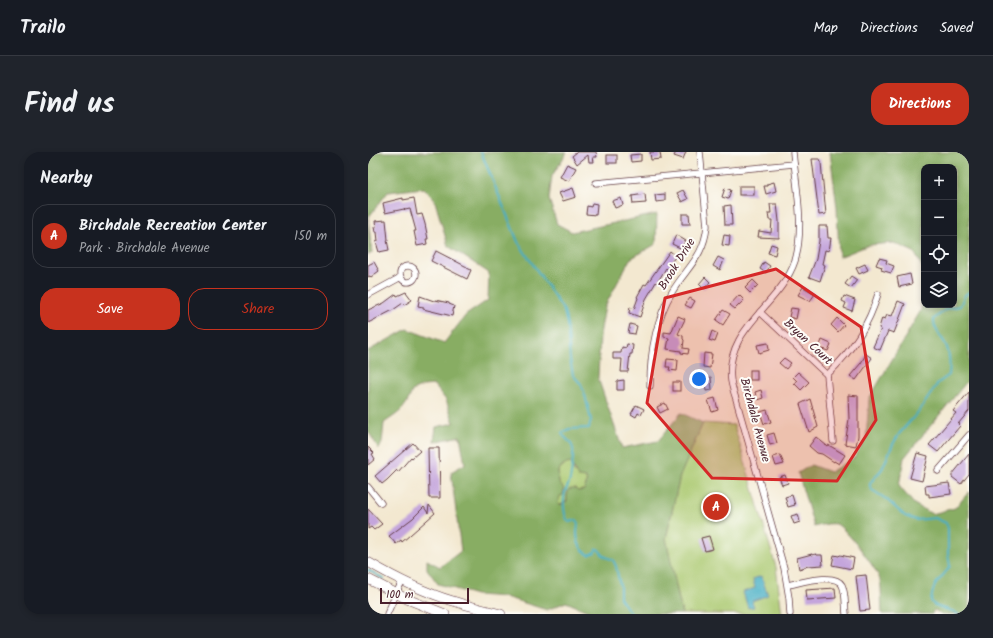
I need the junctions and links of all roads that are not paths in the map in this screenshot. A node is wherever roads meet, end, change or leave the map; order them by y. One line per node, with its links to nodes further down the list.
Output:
1 (700, 152): 4 (street, Brook Drive)
2 (793, 152): 3 (street, Birchdale Avenue)
3 (794, 164): 4 (street); 9 (street, Birchdale Avenue)
4 (702, 173): 5 (street); 11 (street, Brook Drive)
5 (596, 182)
6 (401, 277): 8 (street)
7 (878, 294): 10 (street)
8 (368, 295)
9 (760, 312): 10 (street, Bryan Court); 20 (street, Birchdale Avenue)
10 (827, 375): 13 (street, Bryan Court)
11 (650, 386)
12 (969, 435): 14 (street)
13 (833, 441)
14 (938, 471)
15 (368, 487): 16 (street)
16 (381, 503)
17 (368, 562): 19 (main road)
18 (368, 579): 21 (main road)
19 (402, 581): 21 (street); 24 (main road)
20 (788, 584): 25 (street, Birchdale Avenue); 26 (street)
21 (396, 595): 22 (street); 23 (main road)
22 (387, 614)
23 (445, 614)
24 (501, 614)
25 (790, 614)
26 (846, 614)

